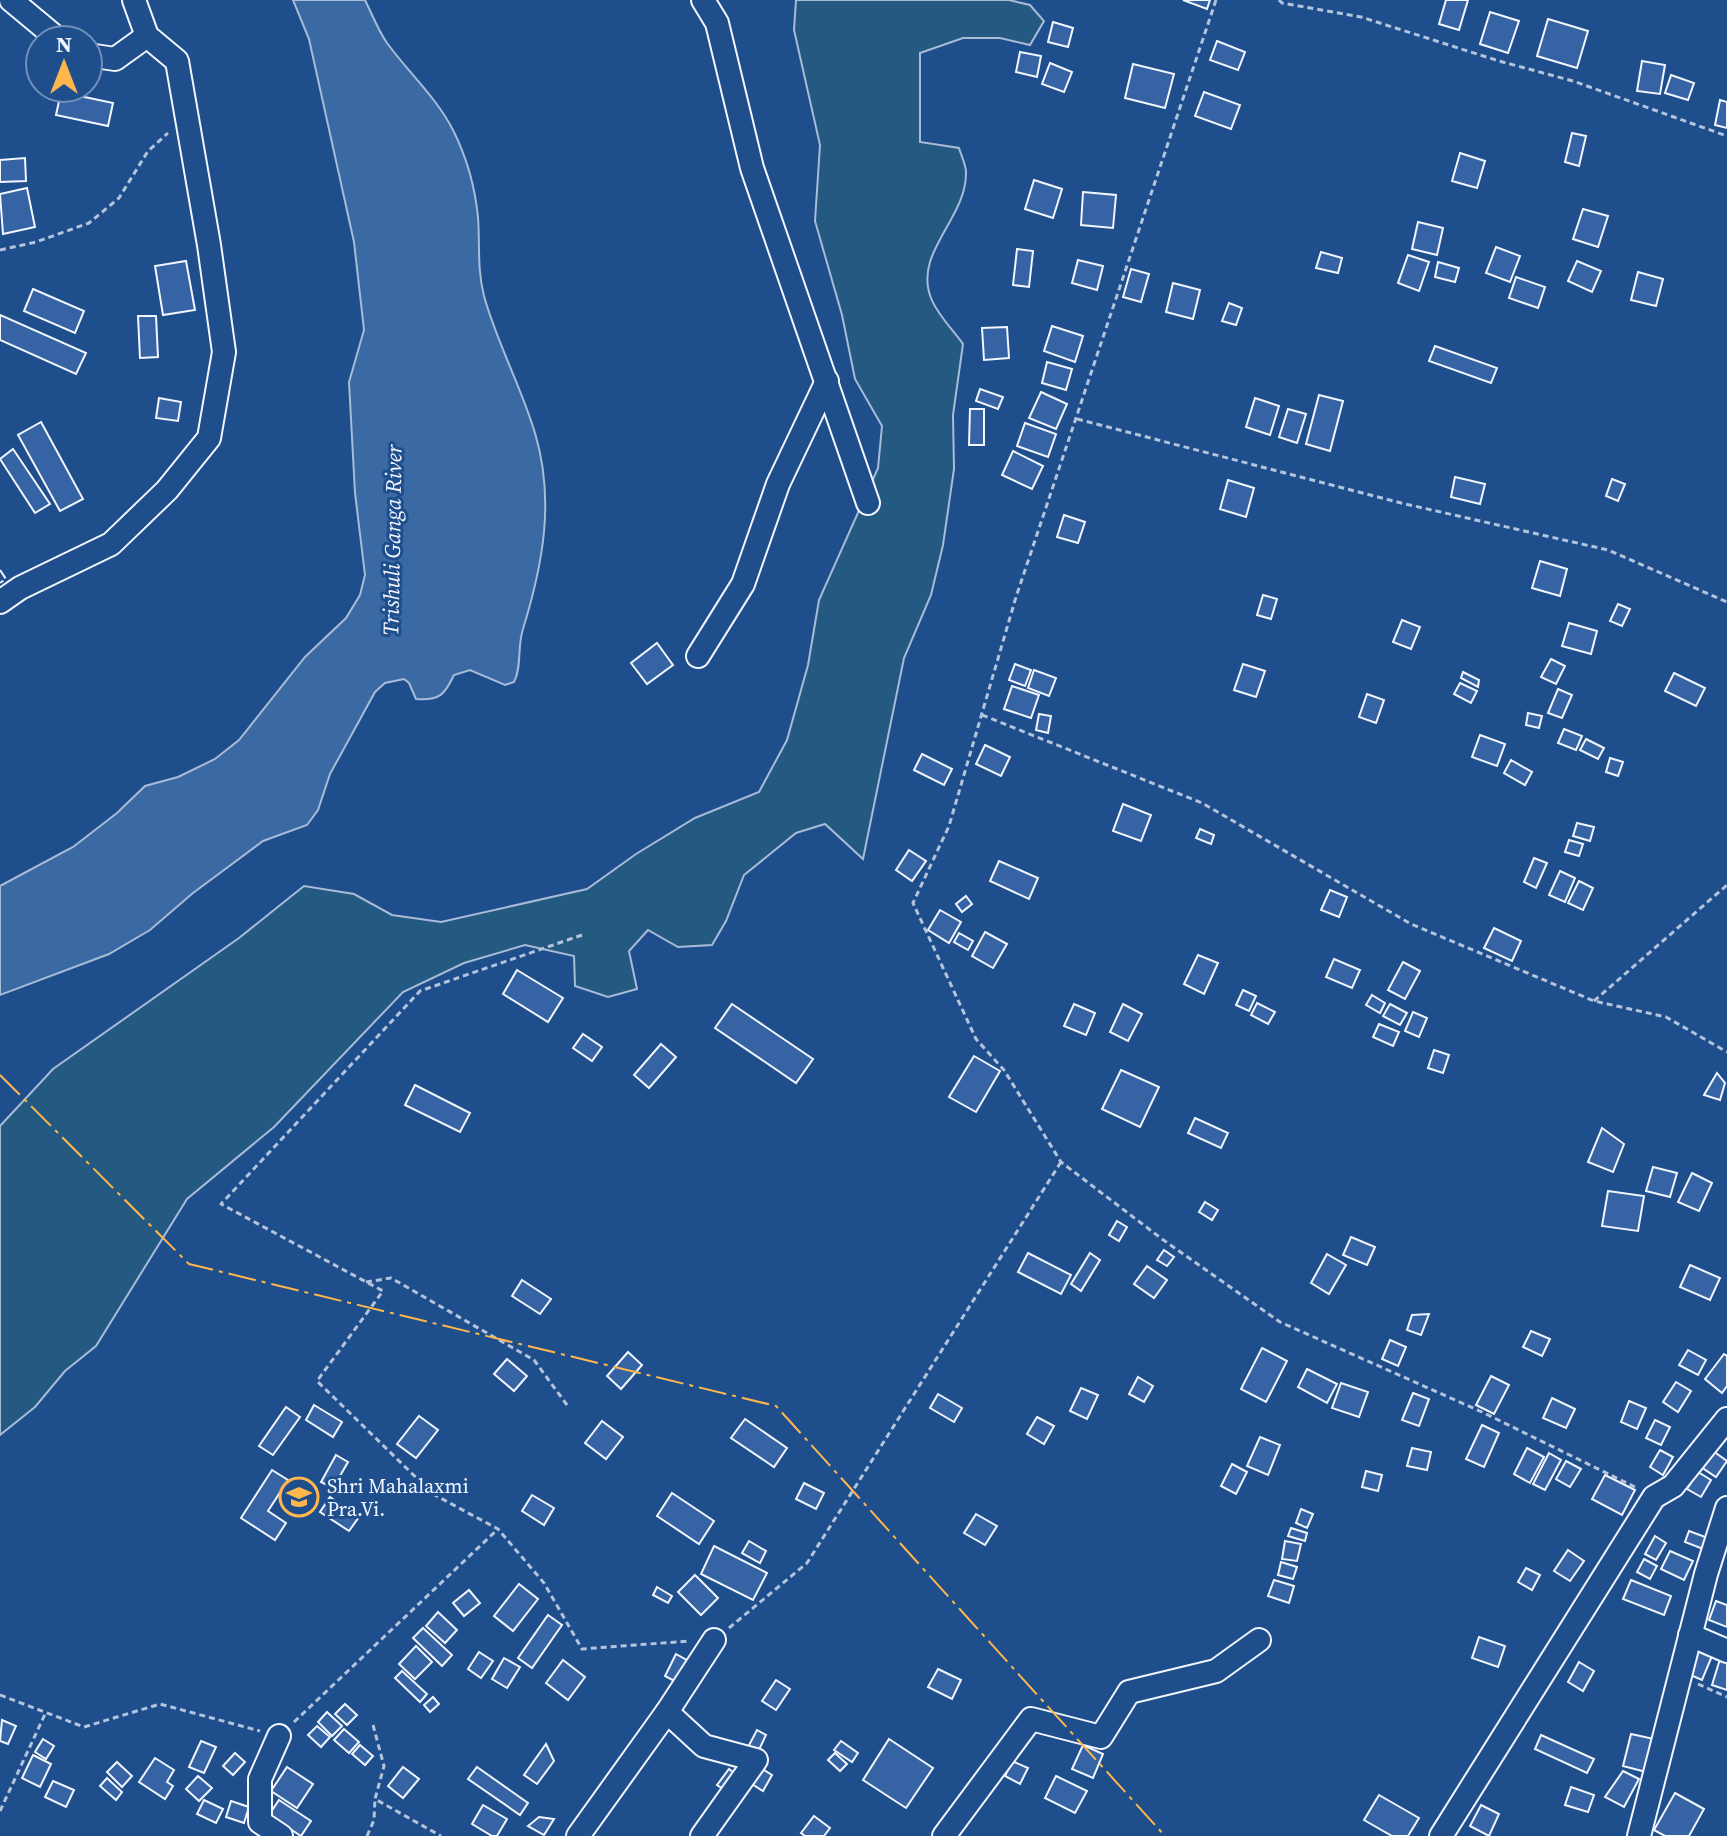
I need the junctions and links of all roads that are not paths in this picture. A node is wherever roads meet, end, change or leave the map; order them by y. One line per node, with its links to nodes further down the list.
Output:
1 (11, 0): 4 (street)
2 (134, 0): 5 (street)
3 (703, 0): 7 (street)
4 (40, 24)
5 (147, 36): 6 (street); 9 (street)
6 (104, 57)
7 (827, 381): 8 (street); 10 (street)
8 (868, 503)
9 (0, 602)
10 (698, 656)
11 (1727, 1419): 23 (street)
12 (1727, 1508): 13 (street)
13 (1690, 1635): 16 (street); 24 (street)
14 (714, 1640): 17 (street)
15 (1259, 1640): 22 (street)
16 (1727, 1651)
17 (667, 1712): 20 (street); 21 (street)
18 (279, 1736): 19 (street)
19 (281, 1836)
20 (578, 1836)
21 (702, 1836)
22 (944, 1836)
23 (1441, 1836)
24 (1639, 1836)

